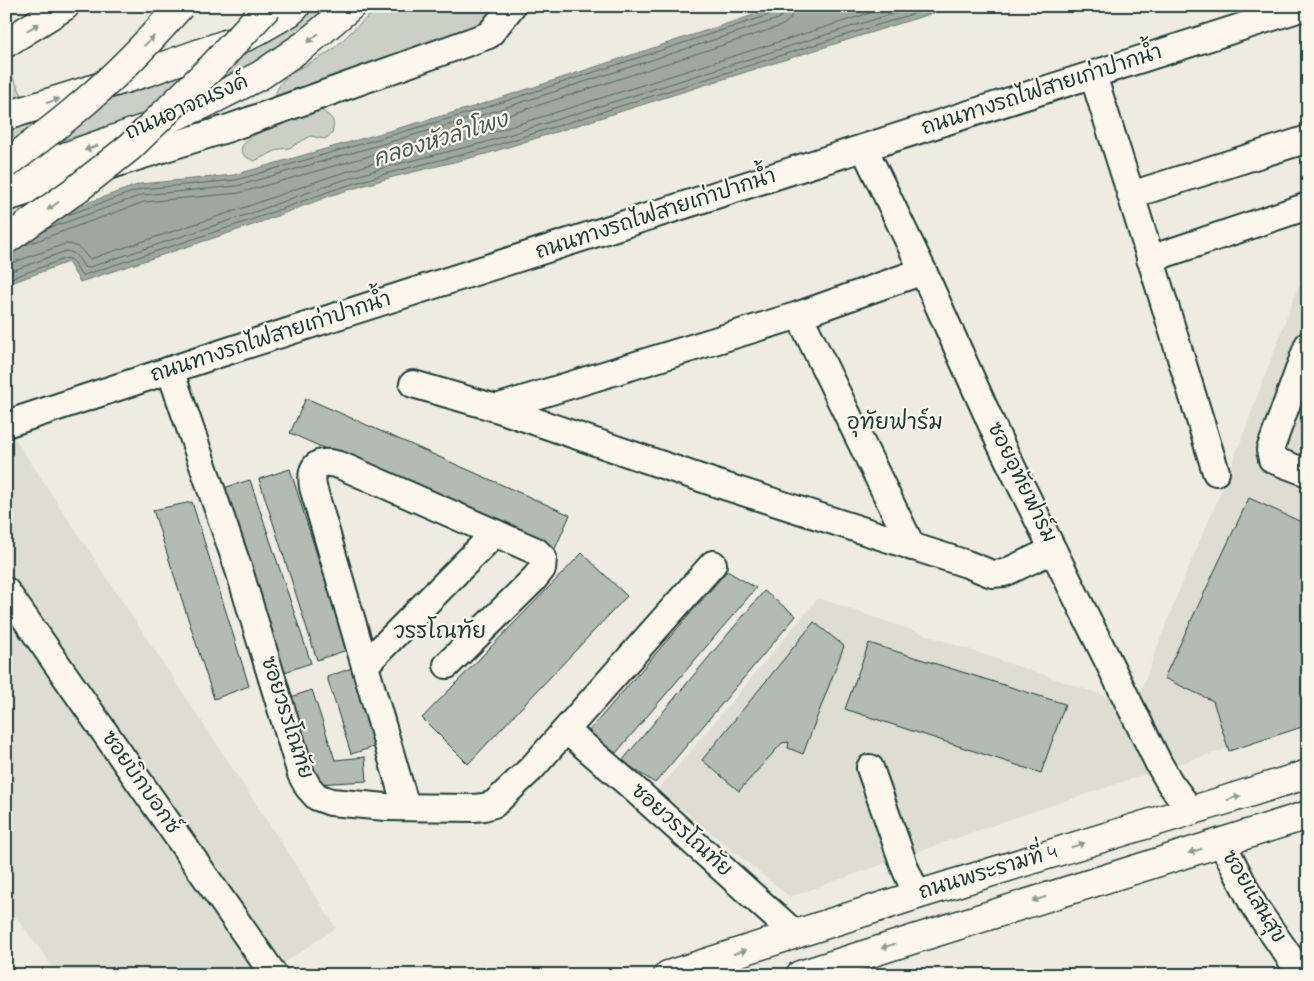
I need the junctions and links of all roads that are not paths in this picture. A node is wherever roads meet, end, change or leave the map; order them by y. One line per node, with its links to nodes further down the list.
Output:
1 (180, 6): 13 (main road, one-way to 1, bridge)
2 (268, 6): 18 (main road, one-way to 18, bridge)
3 (296, 6): 10 (main road, ถนนอาจณรงค์, one-way to 3)
4 (351, 6): 14 (main road, ถนนอาจณรงค์, one-way to 14)
5 (512, 6): 16 (street)
6 (1307, 6): 9 (street, ถนนทางรถไฟสายเก่าปากน้ำ)
7 (62, 8): 8 (main road, one-way to 7)
8 (6, 43)
9 (1093, 75): 12 (street, ถนนทางรถไฟสายเก่าปากน้ำ); 15 (street)
10 (6, 116)
11 (1308, 139): 15 (street)
12 (864, 148): 20 (street, ซอยอุทัยฟาร์ม); 23 (street, ถนนทางรถไฟสายเก่าปากน้ำ)
13 (6, 164)
14 (6, 178)
15 (1131, 195): 19 (street)
16 (6, 198)
17 (1308, 206): 19 (street)
18 (6, 240)
19 (1150, 259): 27 (street)
20 (923, 271): 21 (street); 31 (street, ซอยอุทัยฟาร์ม)
21 (799, 315): 25 (street); 30 (street)
22 (1308, 346): 28 (street)
23 (170, 370): 26 (street, ถนนทางรถไฟสายเก่าปากน้ำ); 39 (street, ซอยวรรโณทัย)
24 (413, 384): 25 (street)
25 (496, 408): 30 (street)
26 (6, 424)
27 (1216, 472)
28 (1308, 473)
29 (496, 533): 34 (street); 34 (street); 35 (street)
30 (912, 547): 31 (street)
31 (1053, 550): 40 (street, ซอยอุทัยฟาร์ม)
32 (714, 564): 36 (street, ซอยวรรโณทัย)
33 (6, 591): 46 (street, ซอยบิกบอกซ์)
34 (365, 665): 39 (street)
35 (447, 665)
36 (566, 730): 39 (street, ซอยวรรโณทัย); 44 (street, ซอยวรรโณทัย)
37 (870, 768): 43 (street)
38 (1308, 774): 40 (main road, ถนนพระรามที่ 4, one-way to 38)
39 (406, 807)
40 (1191, 811): 43 (main road, ถนนพระรามที่ 4, one-way to 40)
41 (1308, 815): 42 (main road, ถนนพระรามที่ 4)
42 (1221, 843): 47 (main road, ถนนพระรามที่ 4, one-way to 47); 48 (street, ซอยแสนสุข)
43 (917, 895): 44 (main road, ถนนพระรามที่ 4)
44 (795, 934): 45 (main road, ถนนพระรามที่ 4, one-way to 44)
45 (686, 972)
46 (274, 975)
47 (800, 975)
48 (1302, 975)

